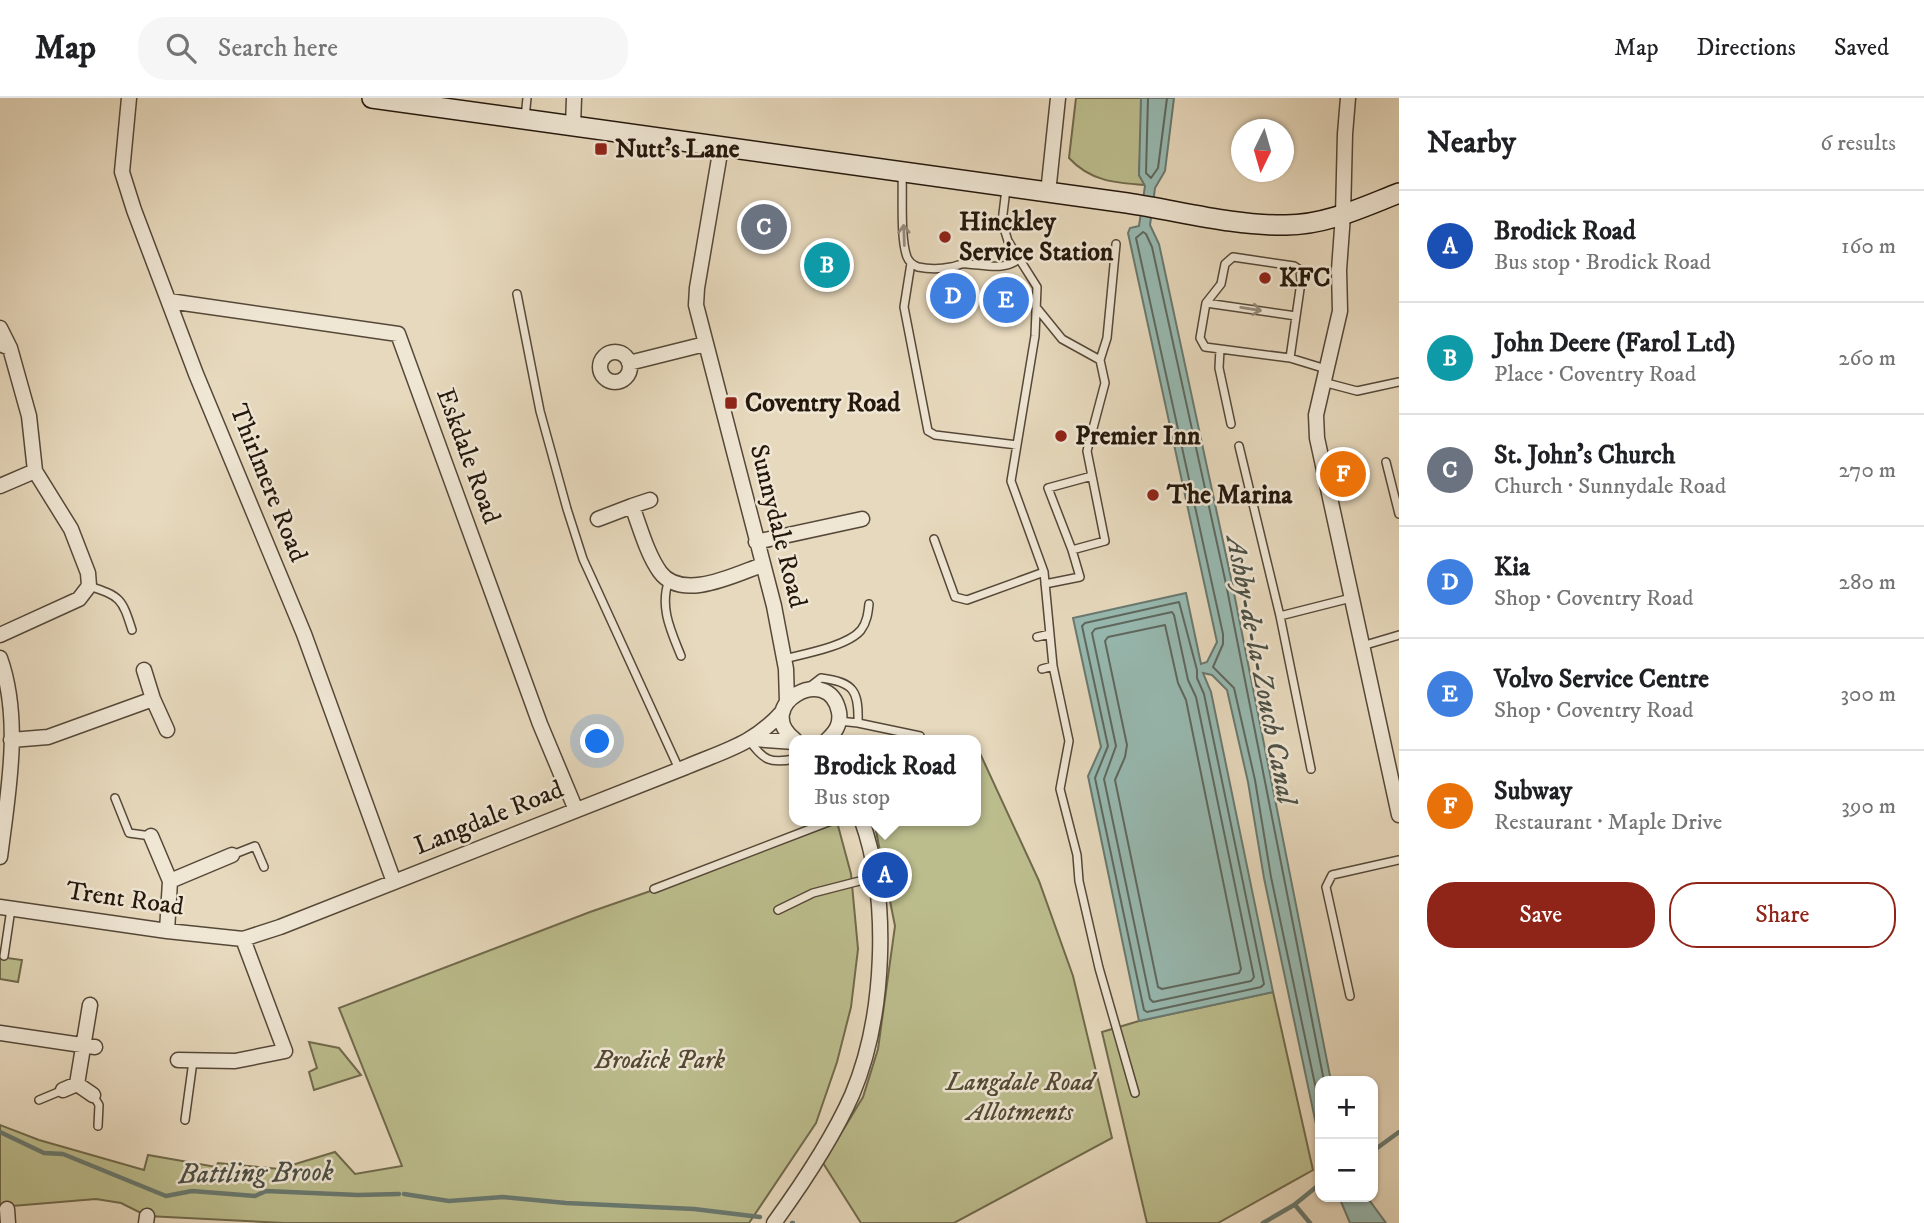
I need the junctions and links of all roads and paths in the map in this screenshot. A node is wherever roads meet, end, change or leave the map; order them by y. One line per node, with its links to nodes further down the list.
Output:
1 (130, 98): 20 (street, Thirlmere Road)
2 (372, 98): 7 (main road)
3 (527, 98): 8 (lane)
4 (574, 98): 9 (street)
5 (1058, 98): 13 (street)
6 (1348, 98): 15 (street)
7 (424, 102): 8 (main road)
8 (525, 119): 9 (main road)
9 (573, 126): 10 (main road)
10 (721, 147): 11 (main road); 25 (street, Sunnydale Road)
11 (902, 173): 12 (main road); 18 (lane, one-way to 11)
12 (1006, 188): 13 (main road); 17 (lane)
13 (1048, 193): 15 (main road)
14 (1399, 193): 15 (main road)
15 (1343, 215): 31 (street)
16 (1116, 244): 29 (lane)
17 (1019, 259): 18 (lane); 22 (lane)
18 (911, 263): 34 (lane)
19 (517, 294): 84 (lane)
20 (169, 301): 86 (street, Eskdale Road); 98 (street, Thirlmere Road)
21 (1206, 303): 23 (lane, one-way to 23); 23 (lane); 27 (lane)
22 (1036, 306): 29 (lane); 34 (lane)
23 (1296, 316): 28 (lane)
24 (0, 328): 26 (street)
25 (705, 344): 30 (street); 46 (street, Sunnydale Road)
26 (5, 346): 37 (street)
27 (1220, 349): 28 (lane); 33 (lane)
28 (1290, 358): 31 (lane)
29 (1100, 360): 38 (lane)
30 (629, 363)
31 (1324, 375): 32 (lane); 53 (street)
32 (1399, 382)
33 (1231, 424)
34 (1017, 445): 49 (lane)
35 (1239, 446): 55 (lane)
36 (1386, 462): 42 (lane)
37 (35, 471): 39 (street); 52 (street)
38 (1092, 476): 47 (lane); 47 (lane)
39 (0, 486)
40 (650, 500): 41 (street)
41 (632, 506): 43 (street); 50 (street)
42 (1399, 514)
43 (598, 519)
44 (862, 520): 46 (street)
45 (934, 539): 49 (lane)
46 (756, 542): 48 (street, Sunnydale Road)
47 (1072, 550): 51 (lane)
48 (762, 565): 50 (street); 64 (street, Sunnydale Road)
49 (1044, 572): 51 (lane)
50 (669, 580): 62 (lane)
51 (1045, 584): 57 (lane)
52 (89, 586): 56 (lane); 58 (street)
53 (1351, 598): 55 (lane); 61 (street)
54 (869, 604): 64 (lane)
55 (1280, 616): 82 (lane)
56 (132, 629)
57 (1050, 634): 60 (lane); 65 (lane)
58 (0, 635)
59 (1399, 635): 61 (lane)
60 (1037, 637)
61 (1361, 646): 83 (street)
62 (681, 656)
63 (0, 658): 79 (street)
64 (785, 664): 68 (street, Sunnydale Road); 70 (street, Sunnydale Road)
65 (1053, 666): 66 (lane); 112 (lane)
66 (1042, 669)
67 (144, 670): 69 (street)
68 (804, 690): 70 (street, Langdale Road); 71 (street); 72 (lane)
69 (153, 699): 73 (street); 79 (street)
70 (785, 706): 74 (street); 78 (street, Langdale Road)
71 (839, 723): 72 (lane); 75 (street); 76 (street)
72 (858, 723): 77 (lane)
73 (167, 730)
74 (790, 735)
75 (833, 735)
76 (838, 735)
77 (915, 735)
78 (751, 739): 80 (street); 81 (lane); 84 (street, Langdale Road)
79 (11, 740): 90 (street)
80 (789, 741)
81 (789, 760)
82 (1311, 769)
83 (1393, 769): 87 (street)
84 (679, 770): 86 (street, Langdale Road)
85 (115, 797): 91 (lane)
86 (576, 810): 98 (street, Langdale Road)
87 (1399, 815)
88 (818, 826): 99 (lane)
89 (863, 826): 96 (street)
90 (1, 832): 93 (street)
91 (151, 836): 97 (street)
92 (232, 855): 95 (lane); 97 (street)
93 (0, 857)
94 (1399, 860): 105 (lane)
95 (264, 867)
96 (876, 876): 101 (lane); 117 (street)
97 (170, 881): 102 (street)
98 (394, 883): 103 (street, Langdale Road)
99 (654, 889)
100 (6, 907): 102 (street, Trent Road); 104 (lane)
101 (778, 910)
102 (167, 931): 103 (street, Trent Road)
103 (243, 939): 109 (street)
104 (4, 956)
105 (1350, 996)
106 (90, 1005): 108 (street)
107 (0, 1033): 108 (street)
108 (90, 1046): 110 (street)
109 (185, 1060): 115 (lane)
110 (77, 1084): 111 (street); 113 (street)
111 (63, 1090): 114 (lane)
112 (1135, 1093)
113 (93, 1095): 116 (lane)
114 (39, 1100)
115 (185, 1120)
116 (98, 1126)
117 (774, 1223)

